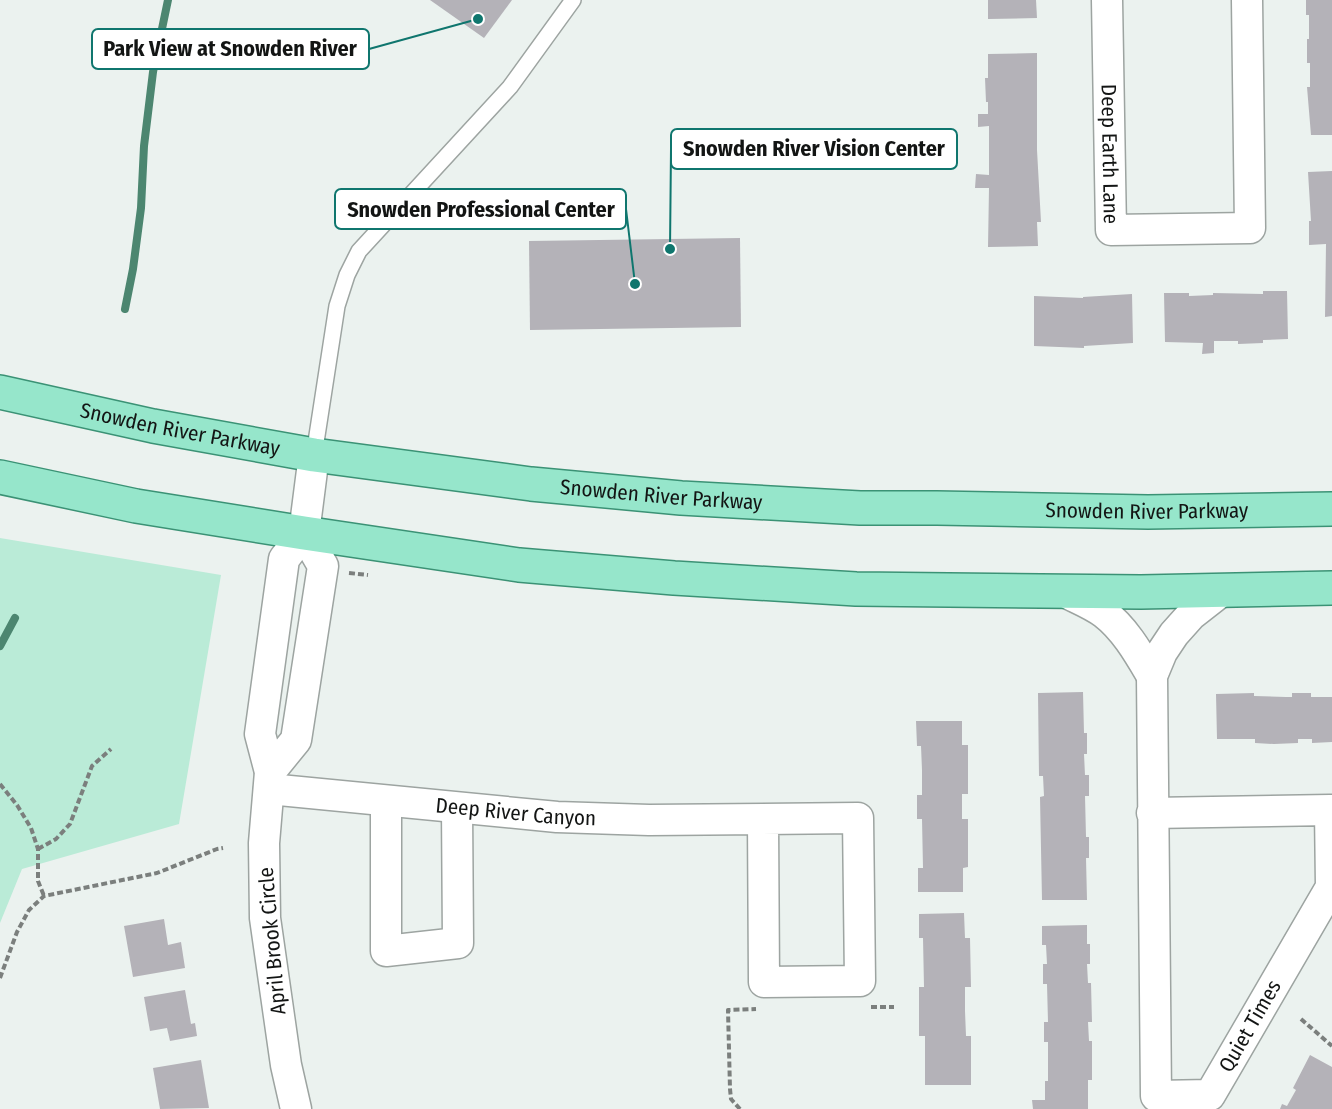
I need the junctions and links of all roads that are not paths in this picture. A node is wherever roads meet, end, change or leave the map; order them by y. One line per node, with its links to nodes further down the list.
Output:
1 (573, 0): 5 (lane)
2 (1107, 0): 3 (street, Deep Earth Lane)
3 (1247, 0)
4 (0, 392): 5 (main road, Snowden River Parkway)
5 (314, 455): 7 (main road, Snowden River Parkway); 8 (street)
6 (0, 477): 8 (main road)
7 (1332, 509)
8 (304, 533): 11 (main road); 13 (street, April Brook Circle); 13 (street)
9 (1332, 588): 10 (main road)
10 (1223, 590): 11 (main road); 12 (street, Quiet Times)
11 (1063, 591): 12 (street)
12 (1152, 676): 16 (street, Quiet Times)
13 (269, 780): 14 (street, Deep River Canyon); 18 (street, April Brook Circle)
14 (386, 801): 15 (street, Deep River Canyon); 15 (street)
15 (457, 808): 17 (street, Deep River Canyon)
16 (1152, 813): 16 (street, Quiet Times)
17 (763, 820): 17 (street, Deep River Canyon)
18 (296, 1109)

